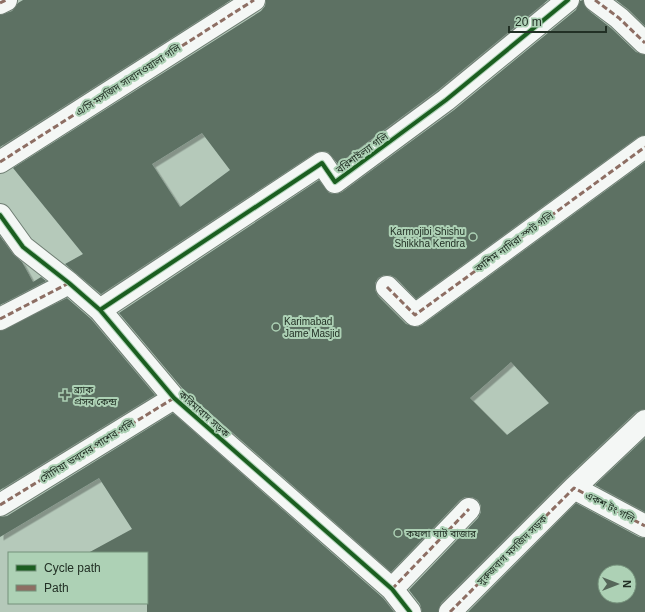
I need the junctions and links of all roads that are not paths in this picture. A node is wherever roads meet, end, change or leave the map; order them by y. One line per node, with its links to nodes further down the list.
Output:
1 (6, 0): 5 (street)
2 (254, 0): 8 (street, এ/সি মসজিদ সাবানওয়ালা গলি)
3 (568, 0): 12 (street, বরিশাইল্যা গলি)
4 (595, 0): 6 (street)
5 (0, 3)
6 (645, 43)
7 (645, 146): 11 (street, কাশিম নাদিরা স্পট গলি)
8 (0, 160)
9 (0, 215): 10 (street, করিমাবাদ সড়ক)
10 (69, 283): 12 (street, করিমাবাদ সড়ক); 13 (street)
11 (387, 287)
12 (100, 310): 14 (street, করিমাবাদ সড়ক)
13 (0, 319)
14 (174, 398): 17 (street, সৌদিয়া ভবনের পাশের গলি); 20 (street, করিমাবাদ সড়ক)
15 (645, 421): 16 (street, সুরুজবাগ মসজিদ সড়ক)
16 (574, 488): 19 (street, একশ টং গলি); 22 (street, সুরুজবাগ মসজিদ সড়ক)
17 (0, 504)
18 (469, 509): 20 (street)
19 (645, 526)
20 (392, 589): 21 (street, করিমাবাদ সড়ক)
21 (410, 612)
22 (450, 612)

